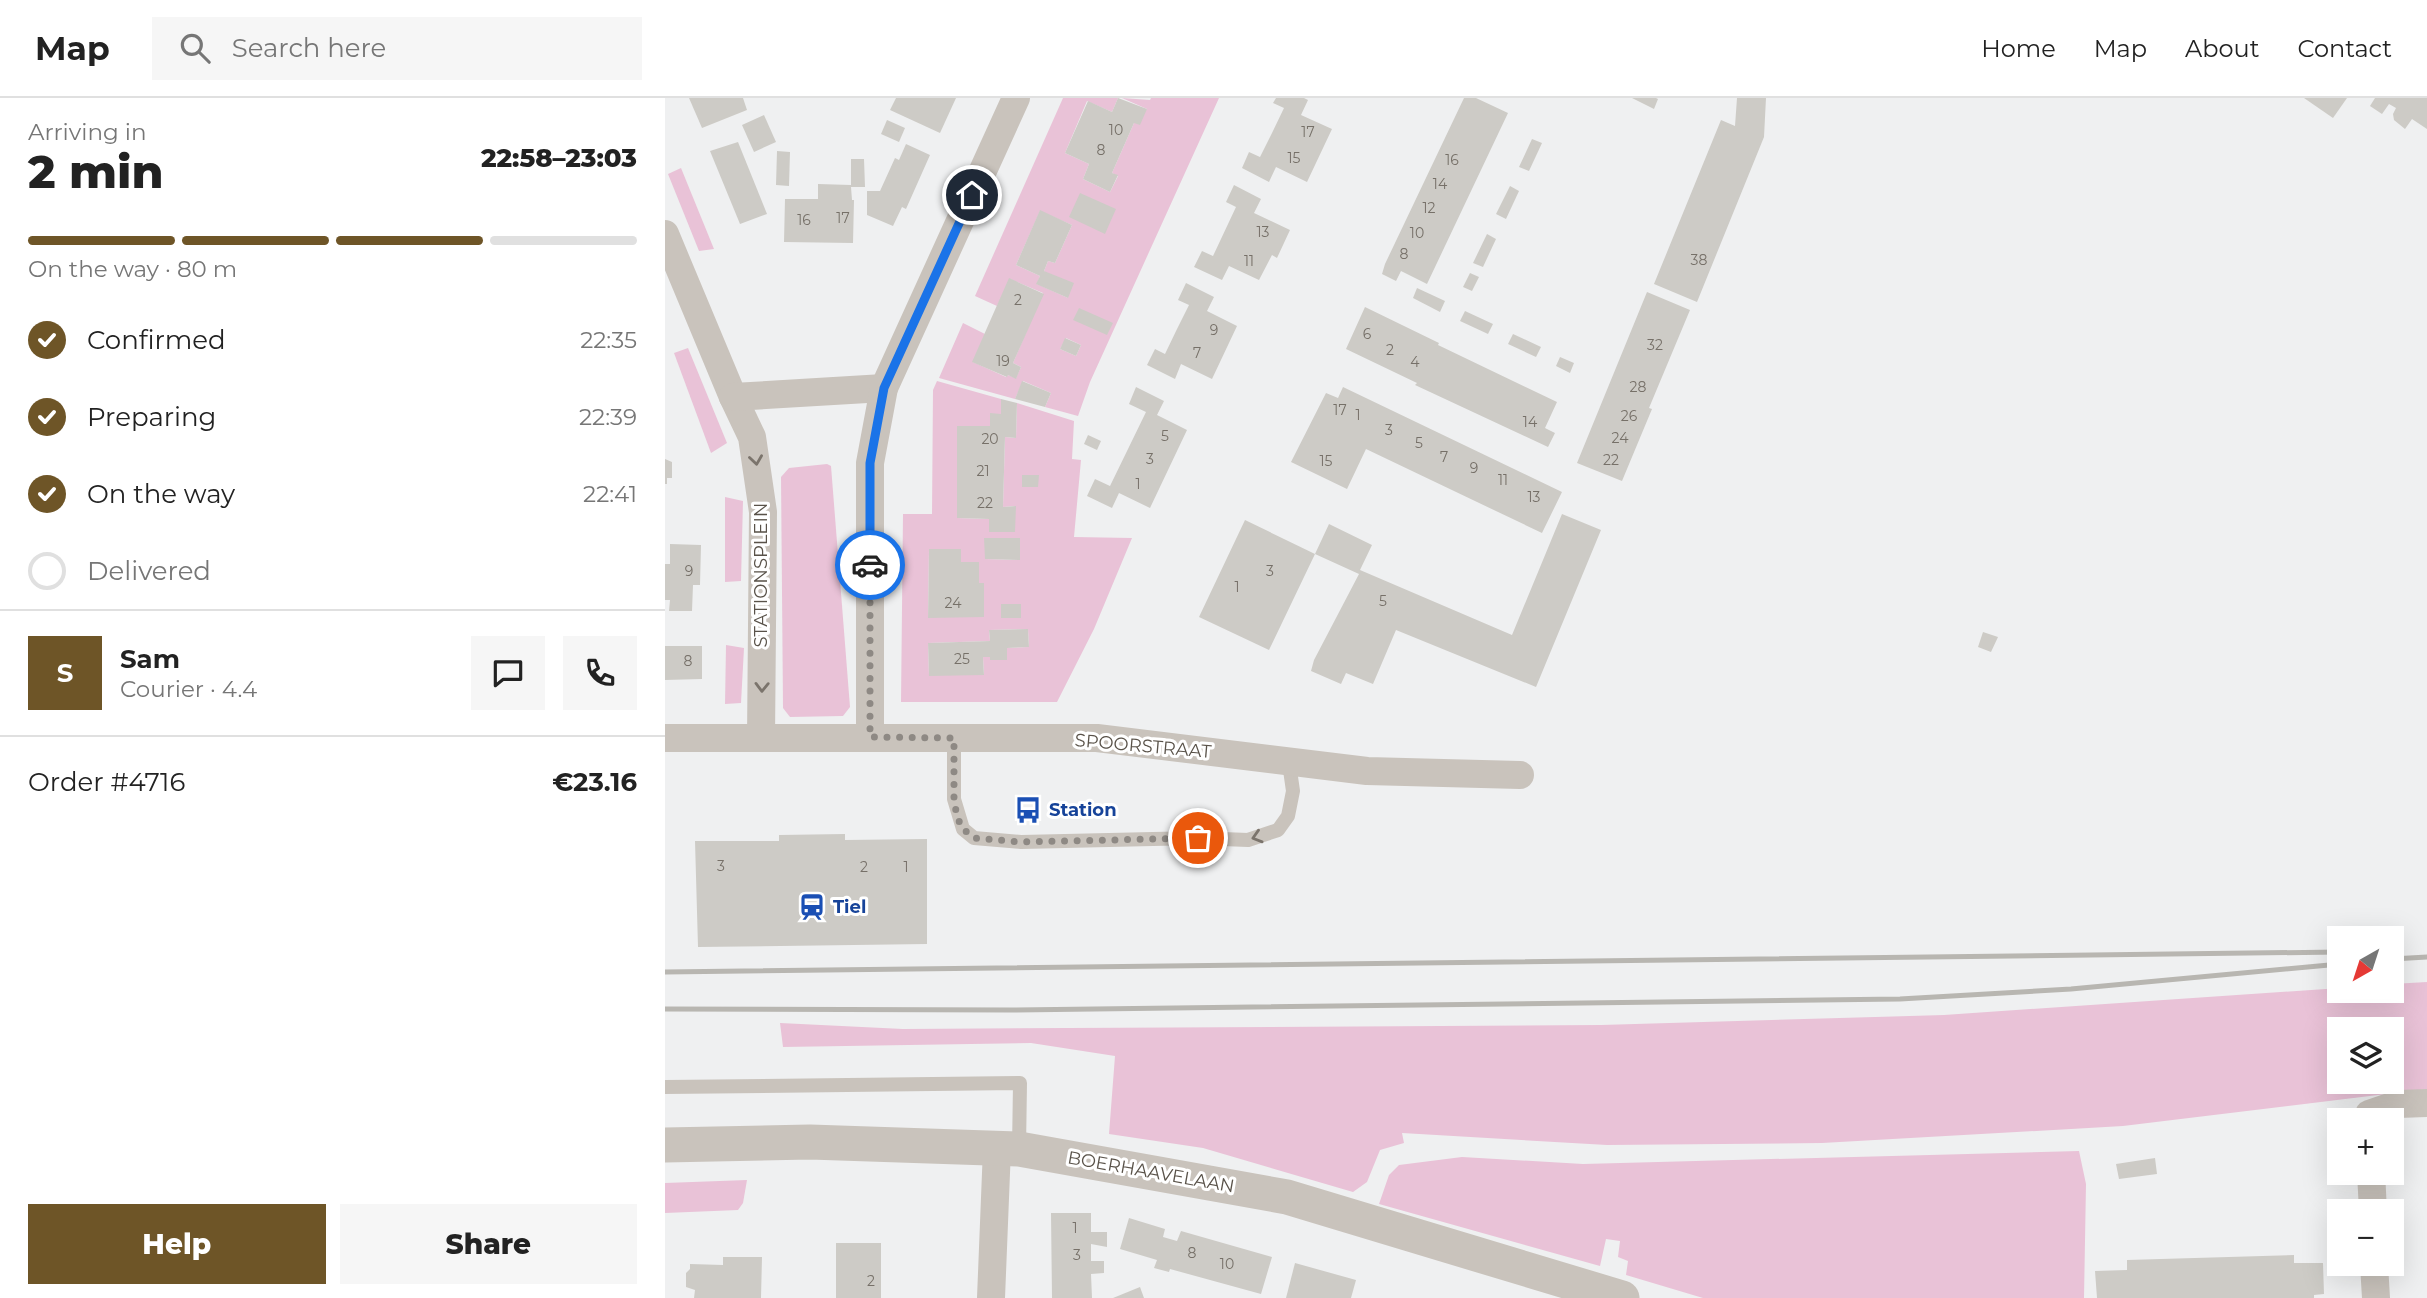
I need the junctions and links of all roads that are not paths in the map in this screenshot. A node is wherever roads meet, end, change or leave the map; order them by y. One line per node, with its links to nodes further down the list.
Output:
1 (1016, 98): 3 (street)
2 (665, 234): 4 (street, STATIONSPLEIN)
3 (884, 388): 4 (street); 5 (street)
4 (733, 397): 6 (street, STATIONSPLEIN, one-way to 6)
5 (870, 737): 6 (street); 7 (street, SPOORSTRAAT)
6 (761, 738): 8 (street)
7 (954, 738): 9 (street, SPOORSTRAAT); 9 (lane, one-way to 7)
8 (666, 744)
9 (1289, 763): 10 (street, SPOORSTRAAT)
10 (1520, 775)
11 (665, 1087): 15 (lane)
12 (2427, 1103): 13 (street)
13 (2386, 1108)
14 (665, 1145): 15 (street, BOERHAAVELAAN)
15 (1008, 1148): 17 (street); 18 (street, BOERHAAVELAAN)
16 (2375, 1276): 19 (street)
17 (991, 1298)
18 (1622, 1298)
19 (2376, 1298)

